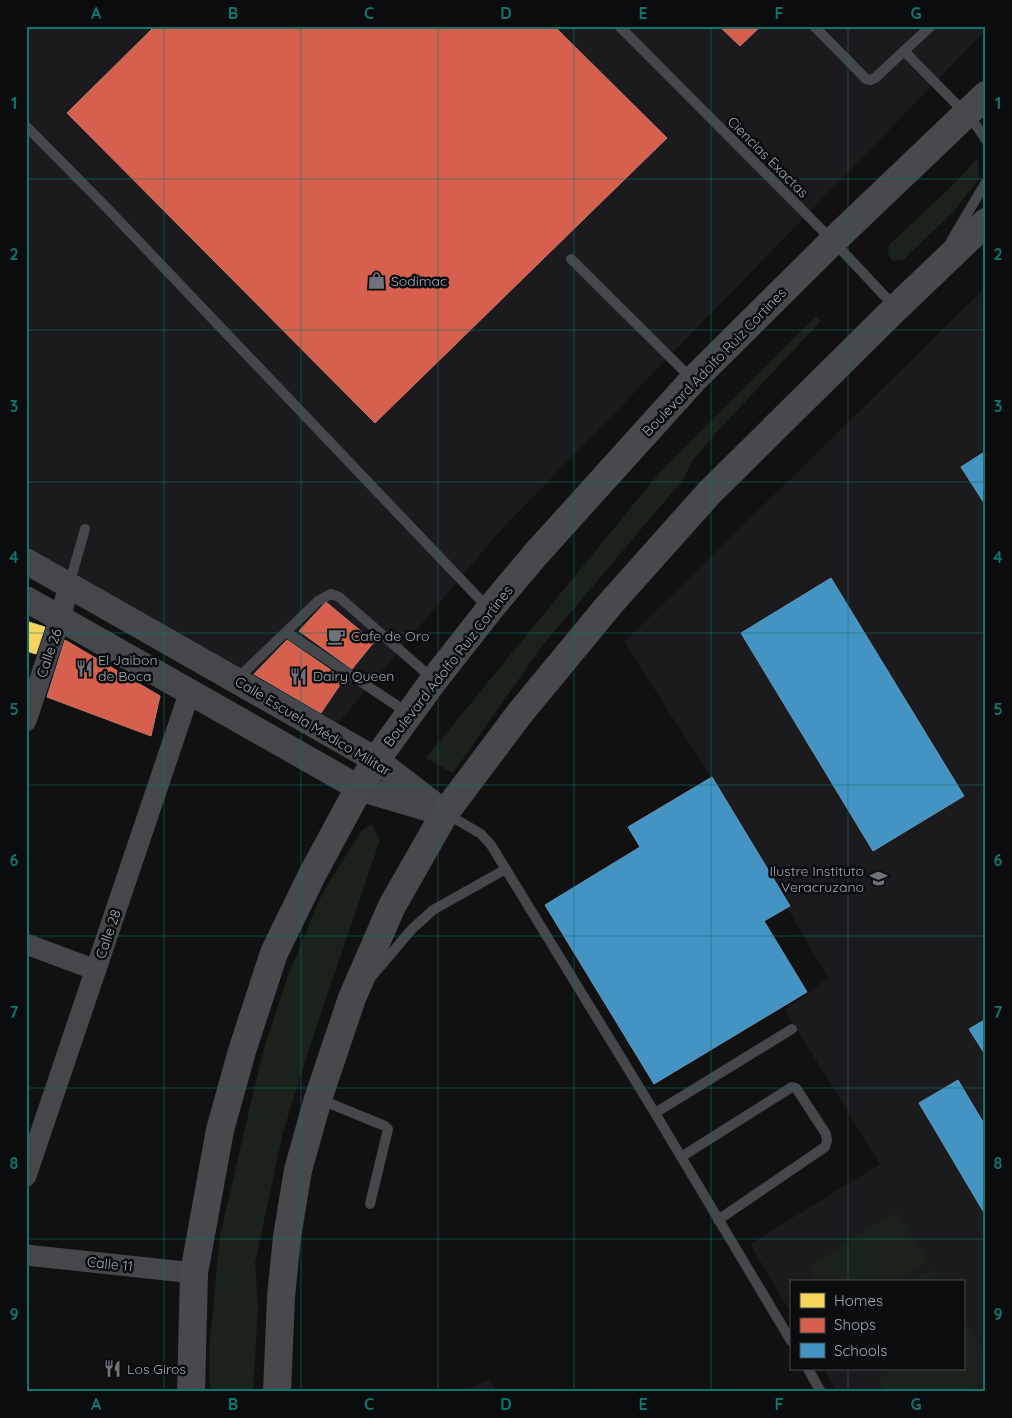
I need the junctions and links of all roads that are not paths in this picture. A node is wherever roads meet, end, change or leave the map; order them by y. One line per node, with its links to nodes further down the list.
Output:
1 (619, 26): 11 (lane, Ciencias Exactas)
2 (814, 26): 4 (lane)
3 (931, 26): 4 (lane)
4 (904, 51): 6 (lane)
5 (986, 95): 6 (main road, Boulevard Adolfo Ruiz Cortines)
6 (966, 115): 8 (lane); 11 (main road, Boulevard Adolfo Ruiz Cortines)
7 (26, 126): 20 (lane)
8 (986, 140)
9 (986, 182): 13 (lane)
10 (986, 222): 13 (main road)
11 (833, 241): 14 (lane, Ciencias Exactas); 15 (main road, Boulevard Adolfo Ruiz Cortines)
12 (571, 259): 15 (lane)
13 (936, 269): 14 (main road)
14 (896, 308): 30 (main road)
15 (693, 380): 20 (main road, Boulevard Adolfo Ruiz Cortines)
16 (85, 529): 18 (lane)
17 (26, 561): 18 (street, Calle Escuela Médico Militar)
18 (69, 585): 21 (street, Calle 26); 23 (street, Calle Escuela Médico Militar)
19 (26, 599): 21 (street, Calle Escuela Médico Militar)
20 (489, 610): 24 (main road, Boulevard Adolfo Ruiz Cortines)
21 (60, 619): 25 (street, Calle Escuela Médico Militar); 27 (street, Calle 26)
22 (286, 632): 23 (lane); 24 (lane); 26 (lane)
23 (236, 680): 28 (street, Calle Escuela Médico Militar)
24 (434, 680): 26 (main road, Boulevard Adolfo Ruiz Cortines)
25 (190, 691): 29 (street, Calle Escuela Médico Militar); 33 (street, Calle 28)
26 (409, 714): 28 (main road, Boulevard Adolfo Ruiz Cortines)
27 (26, 721)
28 (376, 760): 29 (main road, Boulevard Adolfo Ruiz Cortines); 30 (street, Calle Escuela Médico Militar)
29 (358, 788): 30 (street, Calle Escuela Médico Militar); 43 (main road, Boulevard Adolfo Ruiz Cortines)
30 (445, 813): 31 (lane); 34 (main road)
31 (506, 869): 34 (lane); 37 (lane)
32 (26, 944): 33 (street)
33 (96, 970): 39 (street, Calle 28)
34 (352, 998): 36 (main road)
35 (792, 1029): 37 (lane)
36 (318, 1099): 40 (lane); 47 (main road)
37 (655, 1113): 38 (lane)
38 (681, 1157): 41 (lane); 41 (lane)
39 (26, 1176)
40 (370, 1204)
41 (718, 1220): 44 (lane)
42 (26, 1255): 43 (street, Calle 11)
43 (194, 1273): 46 (main road, Boulevard Adolfo Ruiz Cortines)
44 (790, 1339)
45 (809, 1370): 48 (lane)
46 (191, 1392)
47 (277, 1392)
48 (821, 1392)

